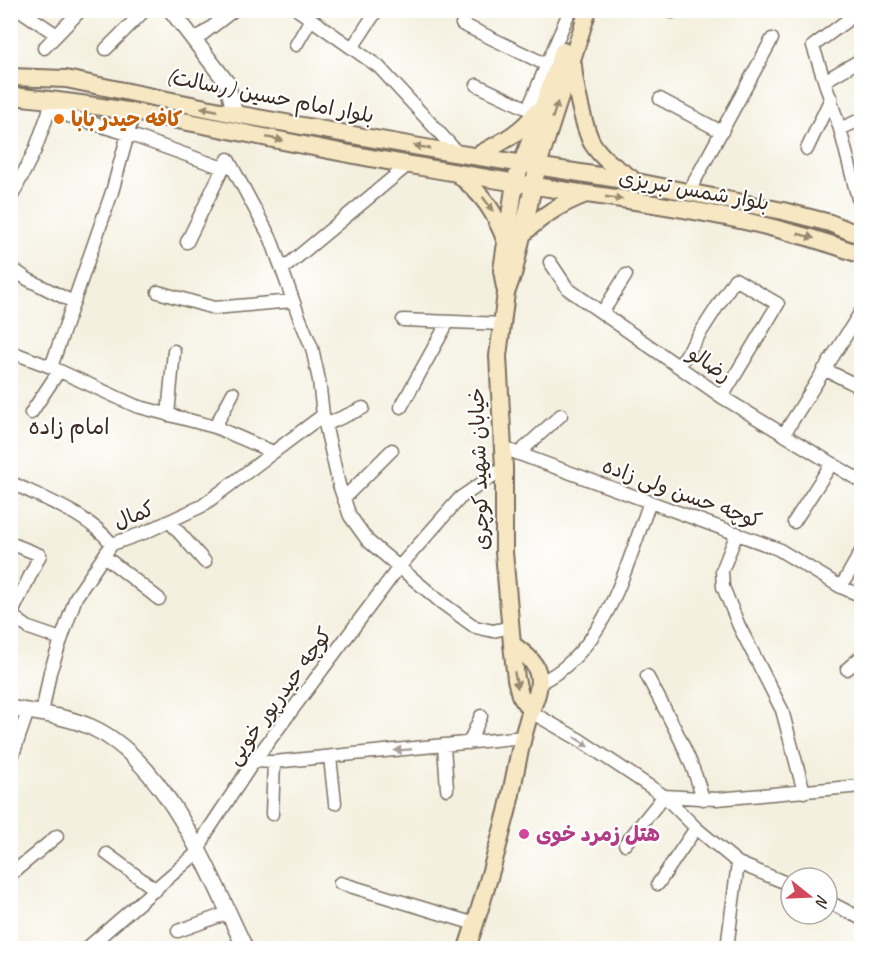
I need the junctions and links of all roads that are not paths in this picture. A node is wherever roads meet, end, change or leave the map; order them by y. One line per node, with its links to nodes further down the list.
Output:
1 (20, 10): 14 (street)
2 (81, 10): 14 (street)
3 (146, 10): 20 (street)
4 (171, 10): 16 (street)
5 (234, 10): 16 (street)
6 (298, 10): 12 (street)
7 (377, 10): 19 (street)
8 (570, 10): 23 (street)
9 (578, 10): 27 (main road)
10 (588, 10): 21 (main road)
11 (848, 15): 25 (street)
12 (311, 19): 17 (street); 19 (street)
13 (462, 24): 23 (street)
14 (57, 35): 18 (street)
15 (772, 39): 36 (street)
16 (195, 40): 33 (street)
17 (296, 45)
18 (44, 48)
19 (352, 48): 39 (street)
20 (106, 49)
21 (572, 56): 42 (main road, one-way to 21); 47 (main road)
22 (861, 59): 25 (street)
23 (547, 65): 26 (street)
24 (10, 77): 33 (main road, بلوار امام حسین (رسالت), one-way to 24)
25 (826, 80): 29 (street)
26 (477, 85)
27 (546, 96): 40 (main road); 42 (main road)
28 (11, 97): 31 (main road, بلوار امام حسین (رسالت))
29 (831, 98): 35 (street); 38 (street)
30 (660, 99): 36 (street)
31 (51, 105): 32 (main road, بلوار امام حسین (رسالت)); 37 (street); 51 (street)
32 (134, 112): 37 (street); 43 (main road, بلوار امام حسین (رسالت), one-way to 43)
33 (235, 114): 39 (main road, بلوار امام حسین (رسالت), one-way to 33)
34 (861, 119): 35 (street)
35 (840, 129): 45 (street)
36 (722, 132): 50 (street)
37 (128, 134): 41 (street); 63 (street)
38 (807, 149)
39 (458, 153): 40 (main road, بلوار امام حسین (رسالت))
40 (476, 156): 42 (main road, بلوار امام حسین (رسالت))
41 (225, 164): 55 (street); 59 (street)
42 (529, 164): 46 (main road, خیابان شهید کوچری); 47 (main road, بلوار شمس تبریزی); 48 (main road, خیابان شهید کوچری)
43 (408, 165): 44 (main road, بلوار امام حسین (رسالت)); 59 (street)
44 (457, 173): 46 (main road, بلوار امام حسین (رسالت)); 54 (main road, one-way to 54)
45 (857, 179): 52 (street)
46 (515, 182): 48 (main road, بلوار شمس تبریزی); 54 (main road, خیابان شهید کوچری)
47 (637, 182): 50 (main road, بلوار شمس تبریزی)
48 (533, 184): 49 (main road, بلوار شمس تبریزی); 54 (main road, خیابان شهید کوچری)
49 (586, 194): 54 (main road); 56 (main road, بلوار شمس تبریزی, one-way to 56)
50 (688, 194): 53 (main road, بلوار شمس تبریزی)
51 (10, 200)
52 (861, 213)
53 (861, 236)
54 (513, 239): 68 (main road, خیابان شهید کوچری)
55 (187, 242)
56 (861, 255)
57 (550, 262): 65 (street, رضالو)
58 (10, 267): 63 (street)
59 (283, 269): 62 (street)
60 (626, 275): 65 (street)
61 (158, 292): 62 (street)
62 (293, 301): 82 (street)
63 (73, 302): 72 (street)
64 (861, 310): 73 (street)
65 (602, 313): 71 (street, رضالو)
66 (403, 320): 67 (street)
67 (448, 322): 68 (street); 77 (street)
68 (502, 324): 86 (main road, خیابان شهید کوچری)
69 (174, 351): 80 (street)
70 (14, 353): 72 (street)
71 (679, 366): 76 (street, رضالو); 76 (street)
72 (55, 369): 79 (street); 80 (street)
73 (824, 369): 74 (street); 84 (street)
74 (861, 388)
75 (233, 393): 83 (street)
76 (722, 397): 84 (street, رضالو)
77 (401, 407)
78 (363, 408): 82 (street, کمال)
79 (31, 413)
80 (168, 415): 83 (street)
81 (561, 415): 86 (street)
82 (324, 420): 87 (street, کمال); 92 (street)
83 (215, 427): 87 (street)
84 (784, 434): 88 (street, رضالو)
85 (392, 450): 92 (street)
86 (510, 451): 89 (main road, خیابان شهید کوچری); 93 (street, کوچه حسن ولی زاده)
87 (273, 452): 94 (street, کمال)
88 (832, 463): 91 (street, رضالو); 95 (street)
89 (504, 468): 102 (street, کوچه حیدرپور خویی); 106 (main road, خیابان شهید کوچری)
90 (10, 482): 98 (street)
91 (861, 482)
92 (344, 498): 102 (street)
93 (650, 502): 96 (street, کوچه حسن ولی زاده); 109 (street)
94 (170, 522): 98 (street, کمال); 101 (street)
95 (794, 522)
96 (737, 533): 103 (street, کوچه حسن ولی زاده); 123 (street)
97 (10, 543): 107 (street)
98 (112, 544): 100 (street, کمال)
99 (861, 550): 103 (street)
100 (104, 556): 105 (street); 107 (street, کمال)
101 (205, 562)
102 (399, 567): 106 (street); 118 (street, کوچه حیدرپور خویی)
103 (841, 587): 104 (street, کوچه حسن ولی زاده)
104 (861, 596)
105 (159, 599)
106 (511, 636): 109 (main road); 112 (main road, خیابان شهید کوچری, one-way to 112)
107 (61, 639): 111 (street, کمال)
108 (646, 676): 125 (street)
109 (538, 684): 112 (main road)
110 (10, 708): 111 (street)
111 (35, 712): 120 (street, کمال); 131 (street)
112 (531, 712): 114 (main road); 124 (street, one-way to 124)
113 (481, 716): 115 (street)
114 (524, 737): 115 (street); 142 (main road)
115 (469, 743): 116 (street)
116 (444, 746): 117 (street, one-way to 117); 122 (street)
117 (330, 757): 119 (street); 126 (street)
118 (254, 761): 119 (street); 131 (street, کوچه حیدرپور خویی)
119 (274, 762): 127 (street)
120 (10, 763)
121 (861, 786): 123 (street)
122 (447, 789)
123 (804, 792): 125 (street)
124 (664, 796): 125 (street); 128 (street); 130 (street)
125 (703, 799)
126 (335, 803)
127 (272, 814)
128 (696, 828): 133 (street); 137 (street)
129 (57, 836): 134 (street)
130 (625, 844)
131 (198, 852): 138 (street); 140 (street)
132 (107, 854): 138 (street)
133 (738, 863): 135 (street); 147 (street)
134 (10, 876)
135 (779, 880)
136 (340, 883): 142 (street)
137 (658, 884)
138 (156, 890): 144 (street)
139 (839, 907): 141 (street)
140 (228, 913): 143 (street); 145 (street)
141 (861, 919)
142 (476, 924): 146 (main road)
143 (177, 931)
144 (87, 948)
145 (245, 948)
146 (467, 948)
147 (728, 948)

